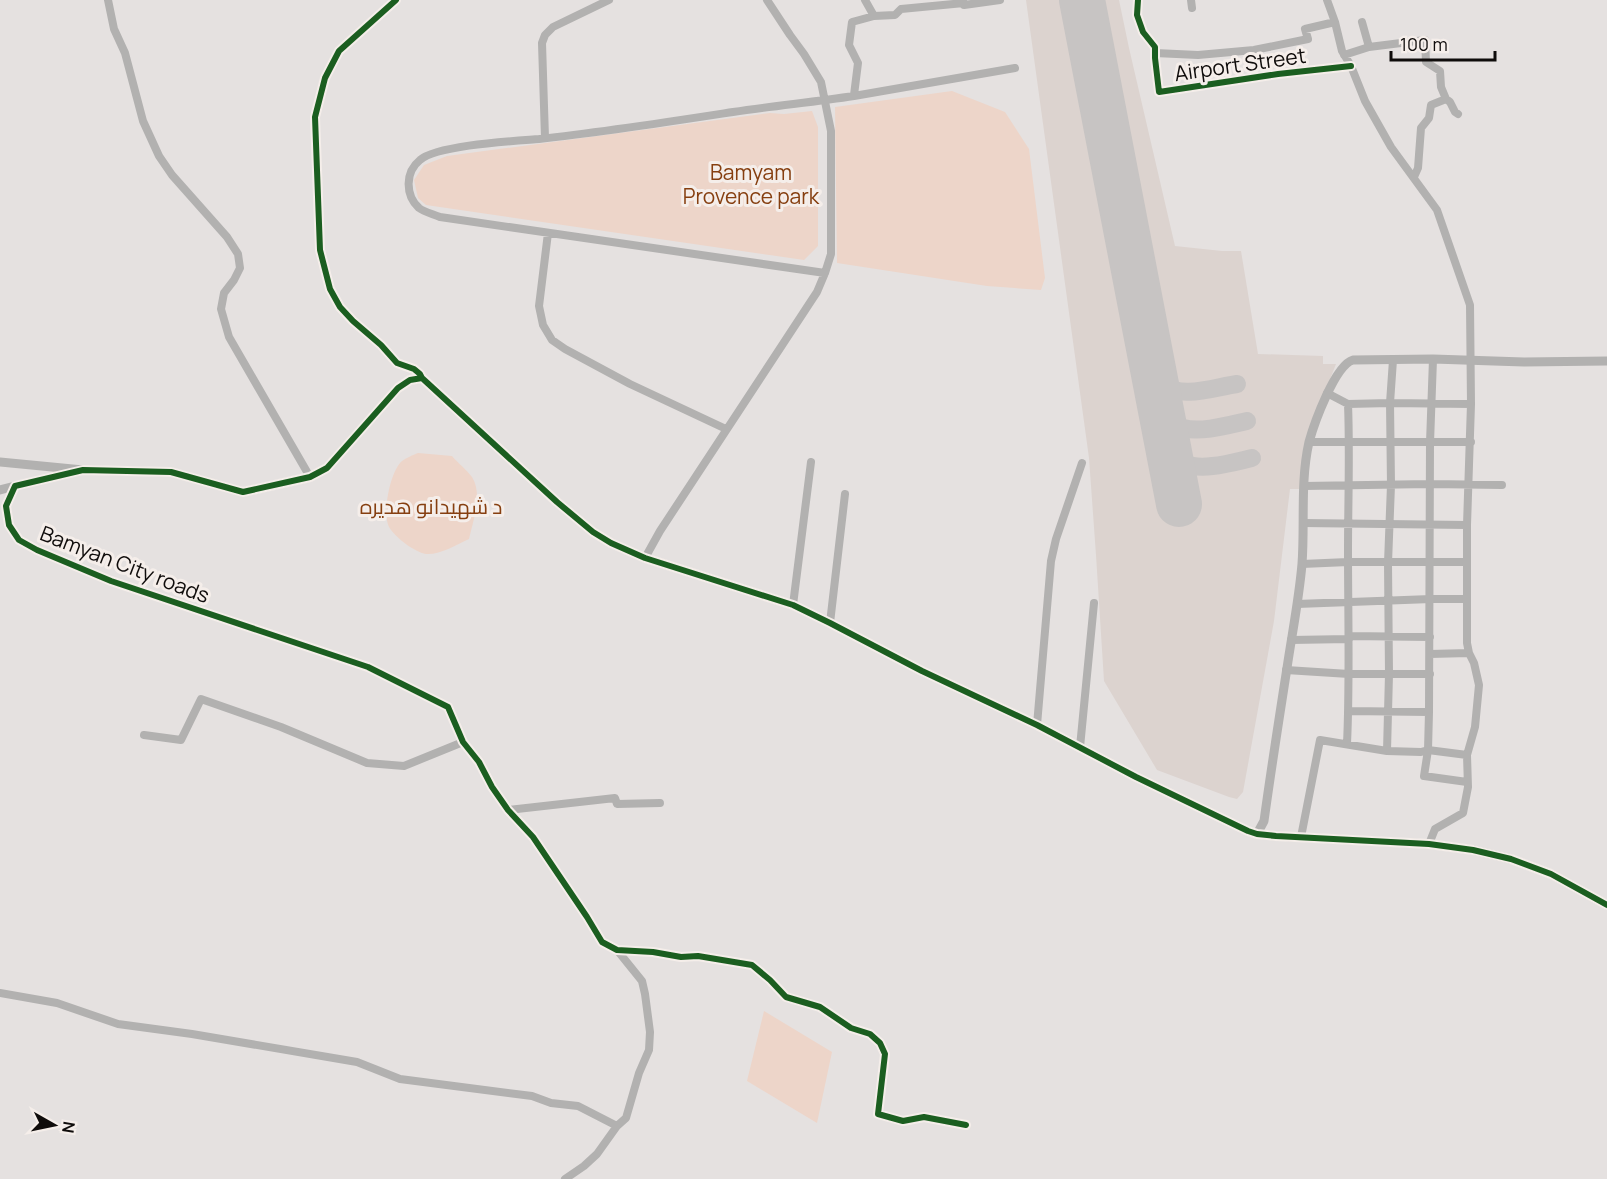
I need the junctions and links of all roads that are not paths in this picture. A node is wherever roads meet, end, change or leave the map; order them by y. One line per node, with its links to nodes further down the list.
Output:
1 (108, 0): 48 (street)
2 (396, 0): 32 (street)
3 (609, 0): 24 (street)
4 (767, 0): 22 (street)
5 (865, 0): 12 (street)
6 (901, 0): 11 (street)
7 (1000, 0): 10 (street)
8 (1138, 0): 16 (street, Airport Street)
9 (1327, 0): 13 (street)
10 (964, 2): 11 (street)
11 (901, 9): 12 (street)
12 (874, 16): 20 (street)
13 (1335, 22): 16 (street); 17 (street)
14 (1362, 22): 15 (street)
15 (1368, 47): 17 (street); 21 (street)
16 (1155, 53): 18 (street, Airport Street)
17 (1344, 55): 18 (street)
18 (1351, 66): 25 (street)
19 (1015, 68): 20 (street)
20 (854, 96): 22 (street)
21 (1446, 99): 23 (street); 25 (street)
22 (824, 100): 24 (street); 27 (street)
23 (1458, 114)
24 (544, 138): 26 (street)
25 (1413, 177): 30 (street)
26 (548, 233): 27 (street); 38 (street)
27 (825, 273): 38 (street)
28 (1433, 359): 29 (street); 30 (street); 35 (street)
29 (1393, 360): 33 (street); 34 (street)
30 (1470, 360): 31 (street); 36 (street)
31 (1607, 361)
32 (422, 378): 48 (street); 63 (street)
33 (1328, 393): 37 (street); 39 (street)
34 (1390, 403): 35 (street); 37 (street); 42 (street)
35 (1432, 404): 36 (street); 43 (street)
36 (1471, 404): 41 (street)
37 (1348, 405): 40 (street)
38 (726, 429): 63 (street)
39 (1309, 442): 40 (street); 54 (street)
40 (1350, 442): 42 (street); 55 (street)
41 (1470, 442): 43 (street); 50 (street)
42 (1390, 443): 43 (street); 51 (street)
43 (1430, 443): 49 (street)
44 (0, 462): 47 (street)
45 (811, 462): 75 (street)
46 (1082, 463): 90 (street)
47 (83, 470): 48 (street); 53 (street)
48 (310, 477)
49 (1430, 484): 50 (street); 51 (street); 61 (street)
50 (1469, 484): 52 (street); 62 (street)
51 (1391, 485): 55 (street); 60 (street)
52 (1502, 485)
53 (15, 486): 56 (street); 92 (street, Bamyan City roads)
54 (1304, 486): 55 (street); 58 (street)
55 (1348, 486): 59 (street)
56 (0, 490)
57 (845, 494): 76 (street)
58 (1303, 523): 59 (street); 68 (street)
59 (1348, 524): 60 (street); 64 (street)
60 (1389, 524): 61 (street); 66 (street)
61 (1430, 524): 62 (street); 67 (street)
62 (1467, 525): 65 (street)
63 (645, 558): 75 (street)
64 (1348, 562): 66 (street); 68 (street); 72 (street)
65 (1467, 562): 67 (street); 70 (street)
66 (1388, 563): 67 (street); 71 (street)
67 (1430, 563): 69 (street)
68 (1302, 564): 74 (street)
69 (1431, 598): 70 (street); 71 (street); 79 (street)
70 (1467, 599): 81 (street)
71 (1389, 601): 72 (street); 77 (street)
72 (1348, 602): 74 (street); 78 (street)
73 (1094, 603): 94 (street)
74 (1297, 604): 80 (street)
75 (793, 605): 76 (street)
76 (830, 623): 90 (street)
77 (1388, 636): 78 (street); 79 (street); 85 (street)
78 (1349, 637): 80 (street); 84 (street)
79 (1430, 637): 82 (street)
80 (1291, 640): 83 (street)
81 (1469, 653): 82 (street); 97 (street)
82 (1430, 654): 86 (street)
83 (1286, 670): 84 (street); 101 (street)
84 (1349, 674): 85 (street); 87 (street)
85 (1389, 674): 86 (street); 88 (street)
86 (1430, 674): 89 (street)
87 (1349, 711): 88 (street); 93 (street)
88 (1389, 712): 89 (street); 96 (street)
89 (1429, 712): 95 (street)
90 (1037, 725): 94 (street)
91 (144, 735): 92 (street)
92 (463, 742): 100 (street, Bamyan City roads)
93 (1347, 744): 96 (street); 102 (street)
94 (1080, 747): 101 (street)
95 (1428, 750): 96 (street); 97 (street); 98 (street)
96 (1387, 751)
97 (1467, 755): 98 (street)
98 (1467, 782): 103 (street)
99 (660, 803): 100 (street)
100 (508, 810): 105 (street, Bamyan City roads)
101 (1257, 834): 102 (street)
102 (1301, 837): 103 (street)
103 (1429, 844): 104 (street)
104 (1607, 905)
105 (617, 950): 107 (street); 108 (street, Bamyan City roads)
106 (0, 993): 108 (street)
107 (966, 1125)
108 (617, 1126): 109 (street, Bamyan City roads)
109 (566, 1179)

